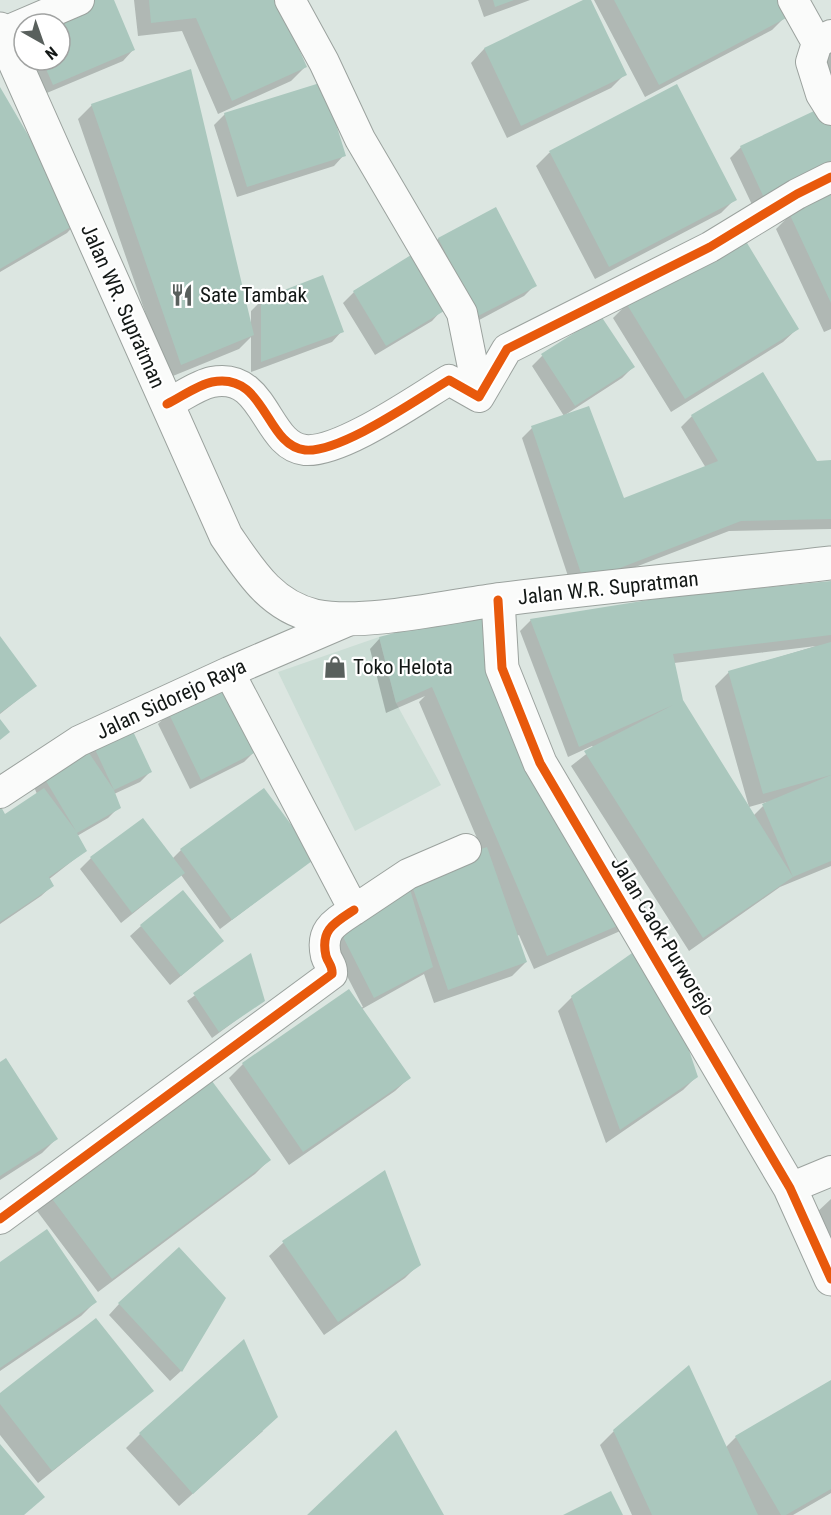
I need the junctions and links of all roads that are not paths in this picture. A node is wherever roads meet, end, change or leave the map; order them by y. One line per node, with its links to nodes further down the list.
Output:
1 (79, 0): 4 (street)
2 (290, 0): 8 (street)
3 (793, 0): 5 (street)
4 (1, 31): 9 (main road, Jalan WR. Supratman)
5 (824, 39): 6 (street)
6 (831, 110)
7 (831, 177): 8 (street)
8 (479, 397): 9 (street)
9 (167, 404): 12 (main road, Jalan WR. Supratman)
10 (831, 563): 11 (main road, Jalan W.R. Supratman)
11 (498, 600): 12 (main road, Jalan W.R. Supratman); 18 (main road, Jalan Caok-Purworejo)
12 (350, 620): 13 (street, Jalan Sidorejo Raya)
13 (229, 672): 14 (street, Jalan Sidorejo Raya); 16 (street)
14 (0, 793)
15 (466, 849): 16 (street)
16 (354, 910): 19 (street)
17 (831, 1171): 18 (street)
18 (790, 1188): 20 (main road, Jalan Caok-Purworejo)
19 (0, 1219)
20 (831, 1279)

